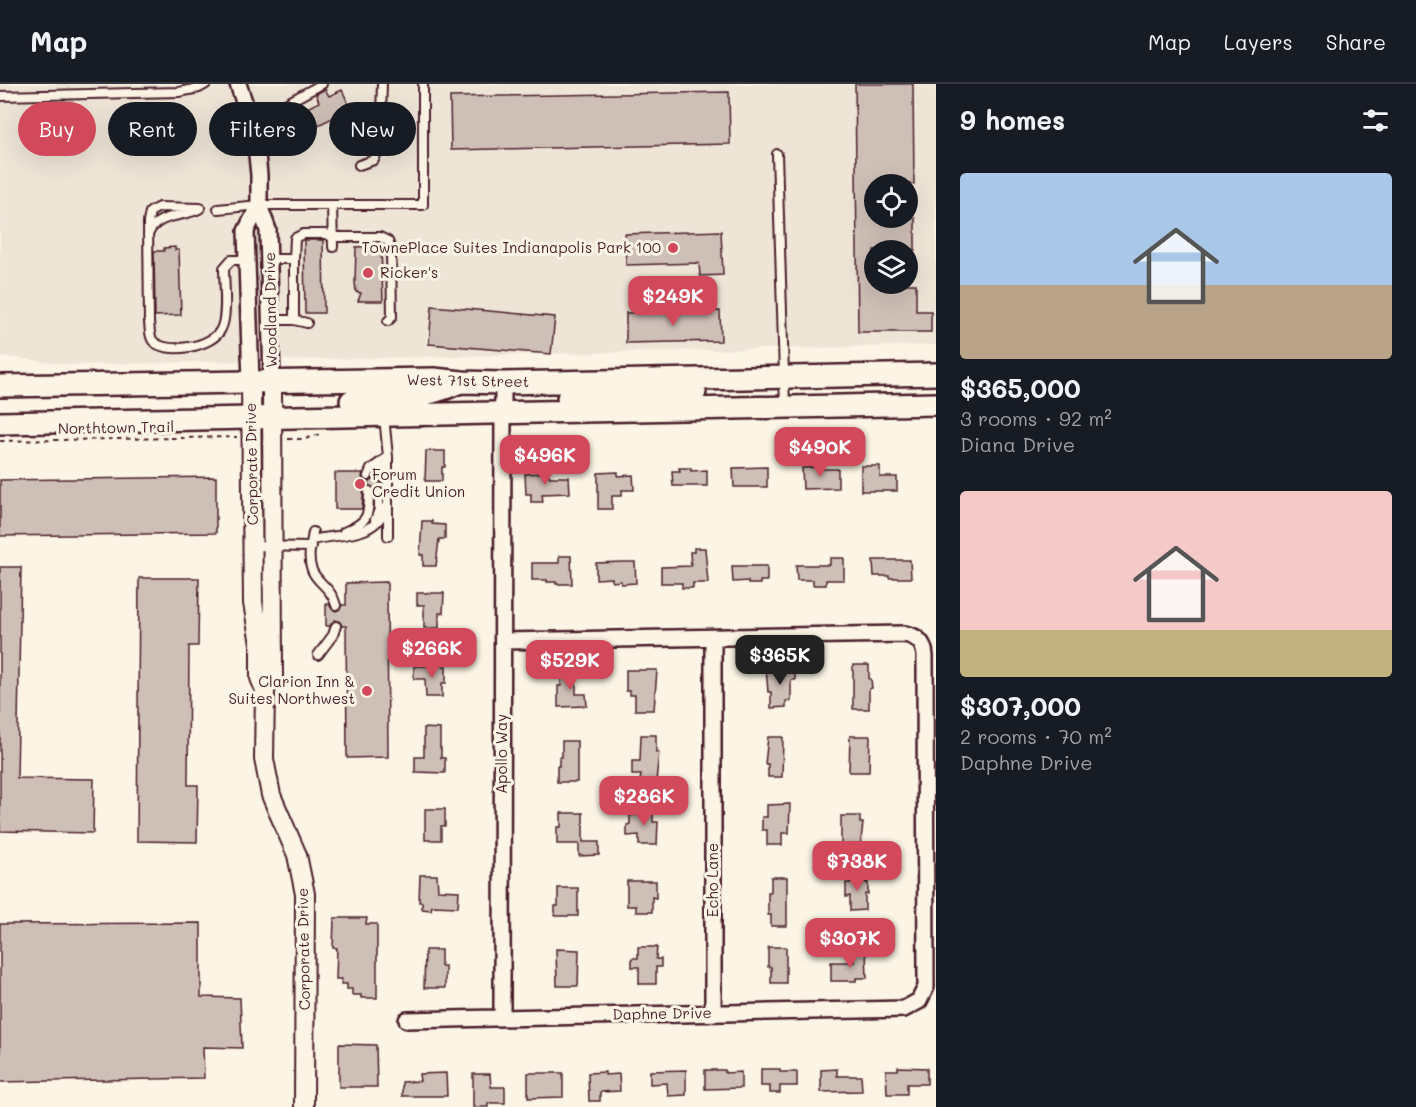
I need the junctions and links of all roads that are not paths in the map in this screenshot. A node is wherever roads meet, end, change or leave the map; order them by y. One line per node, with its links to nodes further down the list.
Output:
1 (206, 84): 6 (lane)
2 (238, 84): 10 (street, Woodland Drive)
3 (322, 84): 7 (lane)
4 (382, 84): 9 (lane)
5 (423, 84): 11 (lane)
6 (0, 96)
7 (289, 102)
8 (777, 154): 24 (lane)
9 (359, 165)
10 (259, 205): 11 (lane); 12 (lane); 16 (street, Woodland Drive); 18 (street, Woodland Drive)
11 (332, 205): 14 (lane)
12 (218, 209)
13 (148, 236): 13 (lane); 18 (lane)
14 (333, 237): 15 (lane); 17 (lane); 21 (lane)
15 (333, 247)
16 (270, 259): 17 (lane); 19 (street, Woodland Drive)
17 (294, 259): 20 (lane)
18 (246, 260): 27 (street, Woodland Drive)
19 (272, 320): 20 (lane); 26 (street, Woodland Drive)
20 (294, 320): 22 (lane)
21 (388, 321)
22 (307, 323)
23 (936, 374): 24 (main road, West 71st Street)
24 (785, 377): 25 (main road, West 71st Street); 32 (lane); 33 (main road)
25 (669, 379): 29 (main road, West 71st Street); 34 (main road)
26 (272, 381): 27 (main road, West 71st Street); 28 (main road, West 71st Street); 35 (street, Woodland Drive)
27 (251, 382): 30 (main road, West 71st Street); 35 (street, Corporate Drive)
28 (462, 382): 29 (main road, West 71st Street); 35 (main road)
29 (503, 383): 34 (street, Apollo Way)
30 (0, 386)
31 (936, 404): 32 (main road, West 71st Street)
32 (785, 408): 33 (main road, West 71st Street)
33 (596, 411): 34 (main road, West 71st Street)
34 (503, 413): 36 (main road, West 71st Street); 52 (street, Apollo Way)
35 (265, 414): 36 (main road, West 71st Street); 37 (main road, West 71st Street); 47 (street, Corporate Drive); 48 (street, Corporate Drive)
36 (383, 415): 38 (lane)
37 (0, 423)
38 (382, 461): 39 (lane); 41 (lane)
39 (373, 476)
40 (374, 492): 42 (lane); 43 (lane); 44 (lane)
41 (388, 503): 42 (lane); 45 (lane)
42 (374, 525): 43 (lane)
43 (347, 534): 44 (lane)
44 (334, 536): 46 (lane)
45 (388, 536)
46 (312, 540): 48 (lane); 49 (lane)
47 (253, 546): 48 (lane); 54 (street, Corporate Drive)
48 (274, 546): 54 (street, Corporate Drive)
49 (336, 604)
50 (336, 626): 53 (lane)
51 (713, 638): 52 (street); 55 (street); 56 (street, Echo Lane)
52 (503, 641): 57 (street, Apollo Way)
53 (318, 654)
54 (265, 690): 59 (street, Corporate Drive)
55 (931, 846): 56 (street, Daphne Drive)
56 (713, 1014): 57 (street, Daphne Drive)
57 (502, 1017): 58 (street, Daphne Drive)
58 (407, 1020)
59 (304, 1107)

